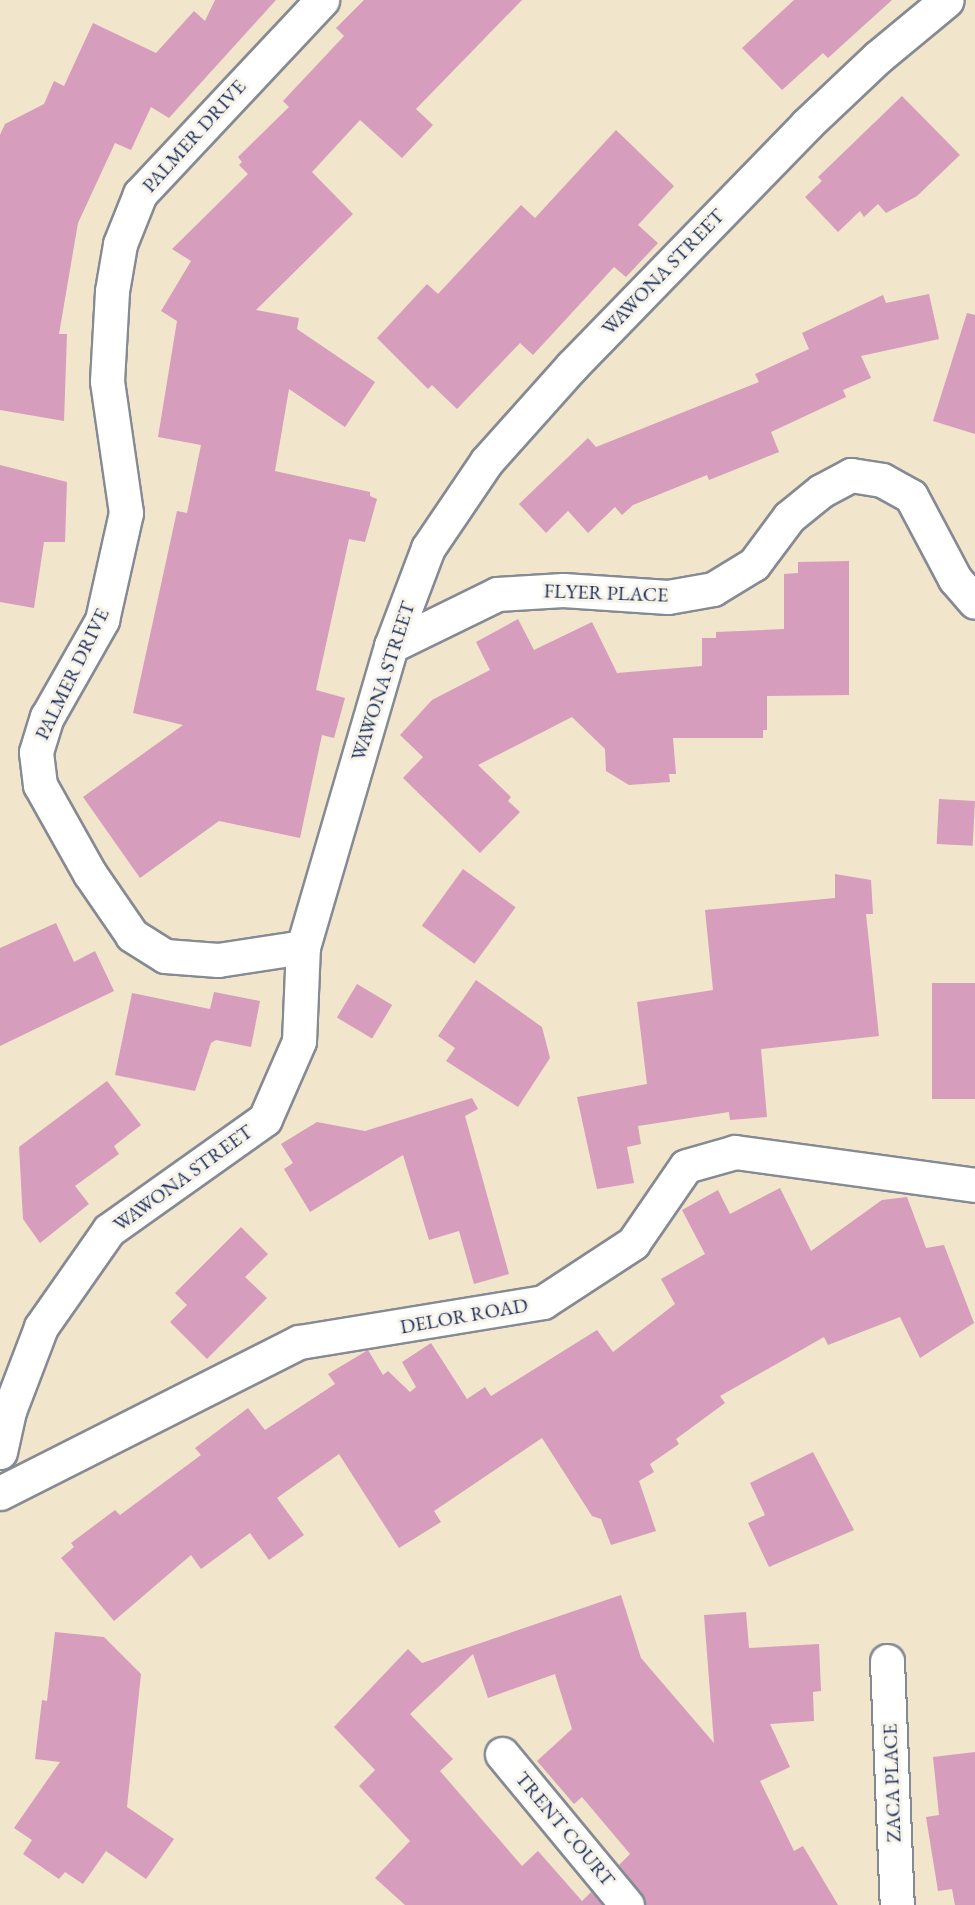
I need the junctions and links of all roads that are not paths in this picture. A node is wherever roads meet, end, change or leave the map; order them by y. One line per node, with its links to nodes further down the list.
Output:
1 (322, 0): 5 (street, PALMER DRIVE)
2 (947, 0): 4 (street, WAWONA STREET)
3 (975, 602): 4 (street, FLYER PLACE)
4 (391, 646): 5 (street, WAWONA STREET)
5 (303, 947): 7 (street, WAWONA STREET)
6 (975, 1185): 8 (street, DELOR ROAD)
7 (0, 1452)
8 (0, 1493)
9 (887, 1661): 12 (street, ZACA PLACE)
10 (502, 1754): 11 (street, TRENT COURT)
11 (627, 1905)
12 (897, 1905)

